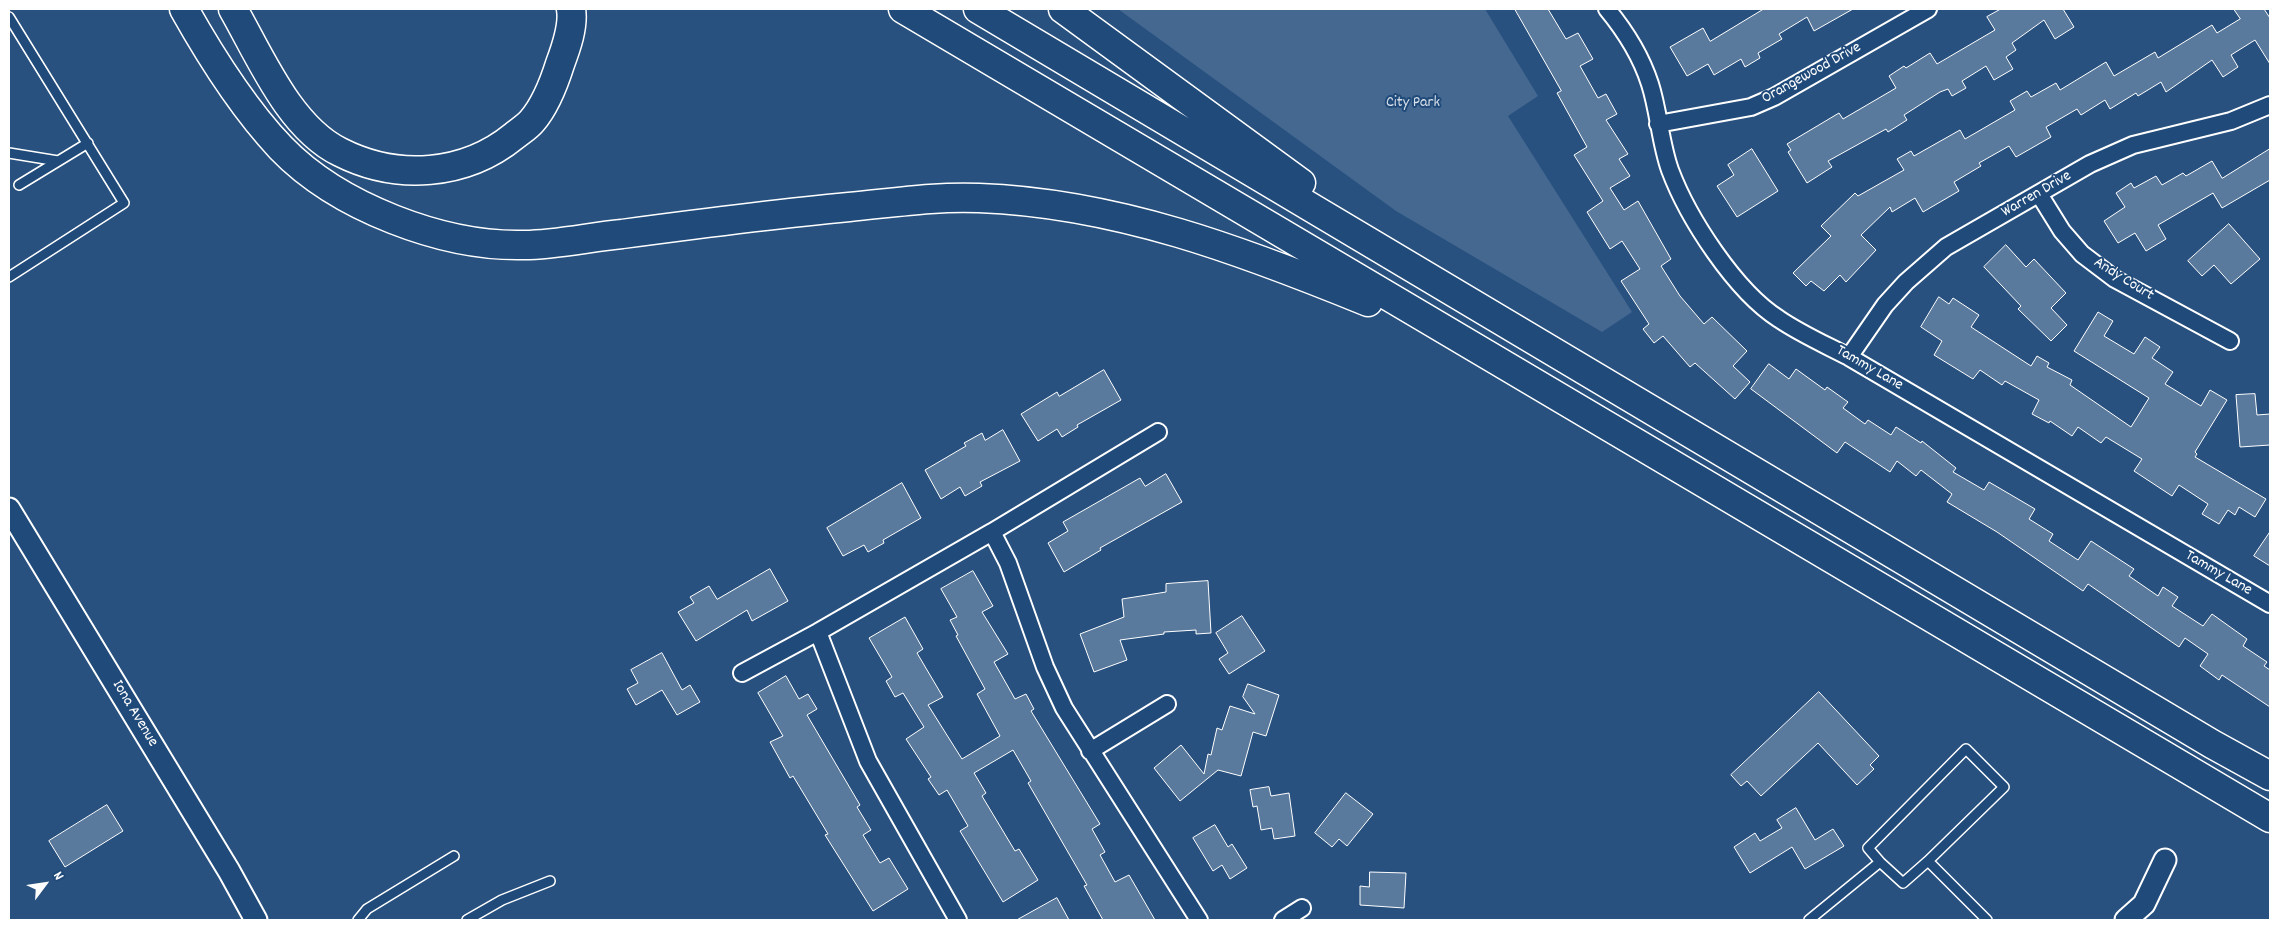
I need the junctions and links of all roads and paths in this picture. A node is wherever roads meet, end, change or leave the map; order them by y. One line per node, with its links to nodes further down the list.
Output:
1 (184, 9): 19 (highway)
2 (233, 9): 3 (highway)
3 (571, 9)
4 (903, 9): 19 (highway)
5 (978, 9): 17 (highway)
6 (1063, 9): 17 (highway)
7 (1607, 9): 11 (street, Tammy Lane)
8 (1928, 9): 11 (street, Orangewood Drive)
9 (10, 20): 12 (lane)
10 (2270, 105): 16 (street, Warren Drive)
11 (1658, 124): 21 (street, Tammy Lane)
12 (88, 143): 14 (lane); 18 (lane)
13 (9, 153): 14 (lane)
14 (58, 161): 15 (lane)
15 (19, 185)
16 (2039, 194): 20 (street, Andy Court); 21 (street, Warren Drive)
17 (1363, 236): 30 (highway)
18 (9, 277)
19 (1462, 340): 31 (highway)
20 (2230, 341)
21 (1849, 356): 25 (street, Tammy Lane)
22 (1158, 432): 24 (street)
23 (9, 509): 38 (street, Iona Avenue)
24 (992, 532): 26 (street); 29 (street)
25 (2270, 604)
26 (818, 632): 27 (street); 41 (street)
27 (742, 673)
28 (1167, 704): 29 (street)
29 (1090, 751): 42 (street)
30 (2270, 776)
31 (2270, 818)
32 (454, 856): 39 (lane)
33 (2165, 860): 46 (street)
34 (1928, 861): 35 (lane); 35 (lane); 45 (lane)
35 (1880, 862): 44 (lane)
36 (550, 881): 40 (lane)
37 (1302, 908): 43 (street)
38 (256, 920)
39 (358, 920)
40 (467, 920)
41 (958, 920)
42 (1199, 920)
43 (1283, 920)
44 (1808, 920)
45 (1988, 920)
46 (2126, 920)

